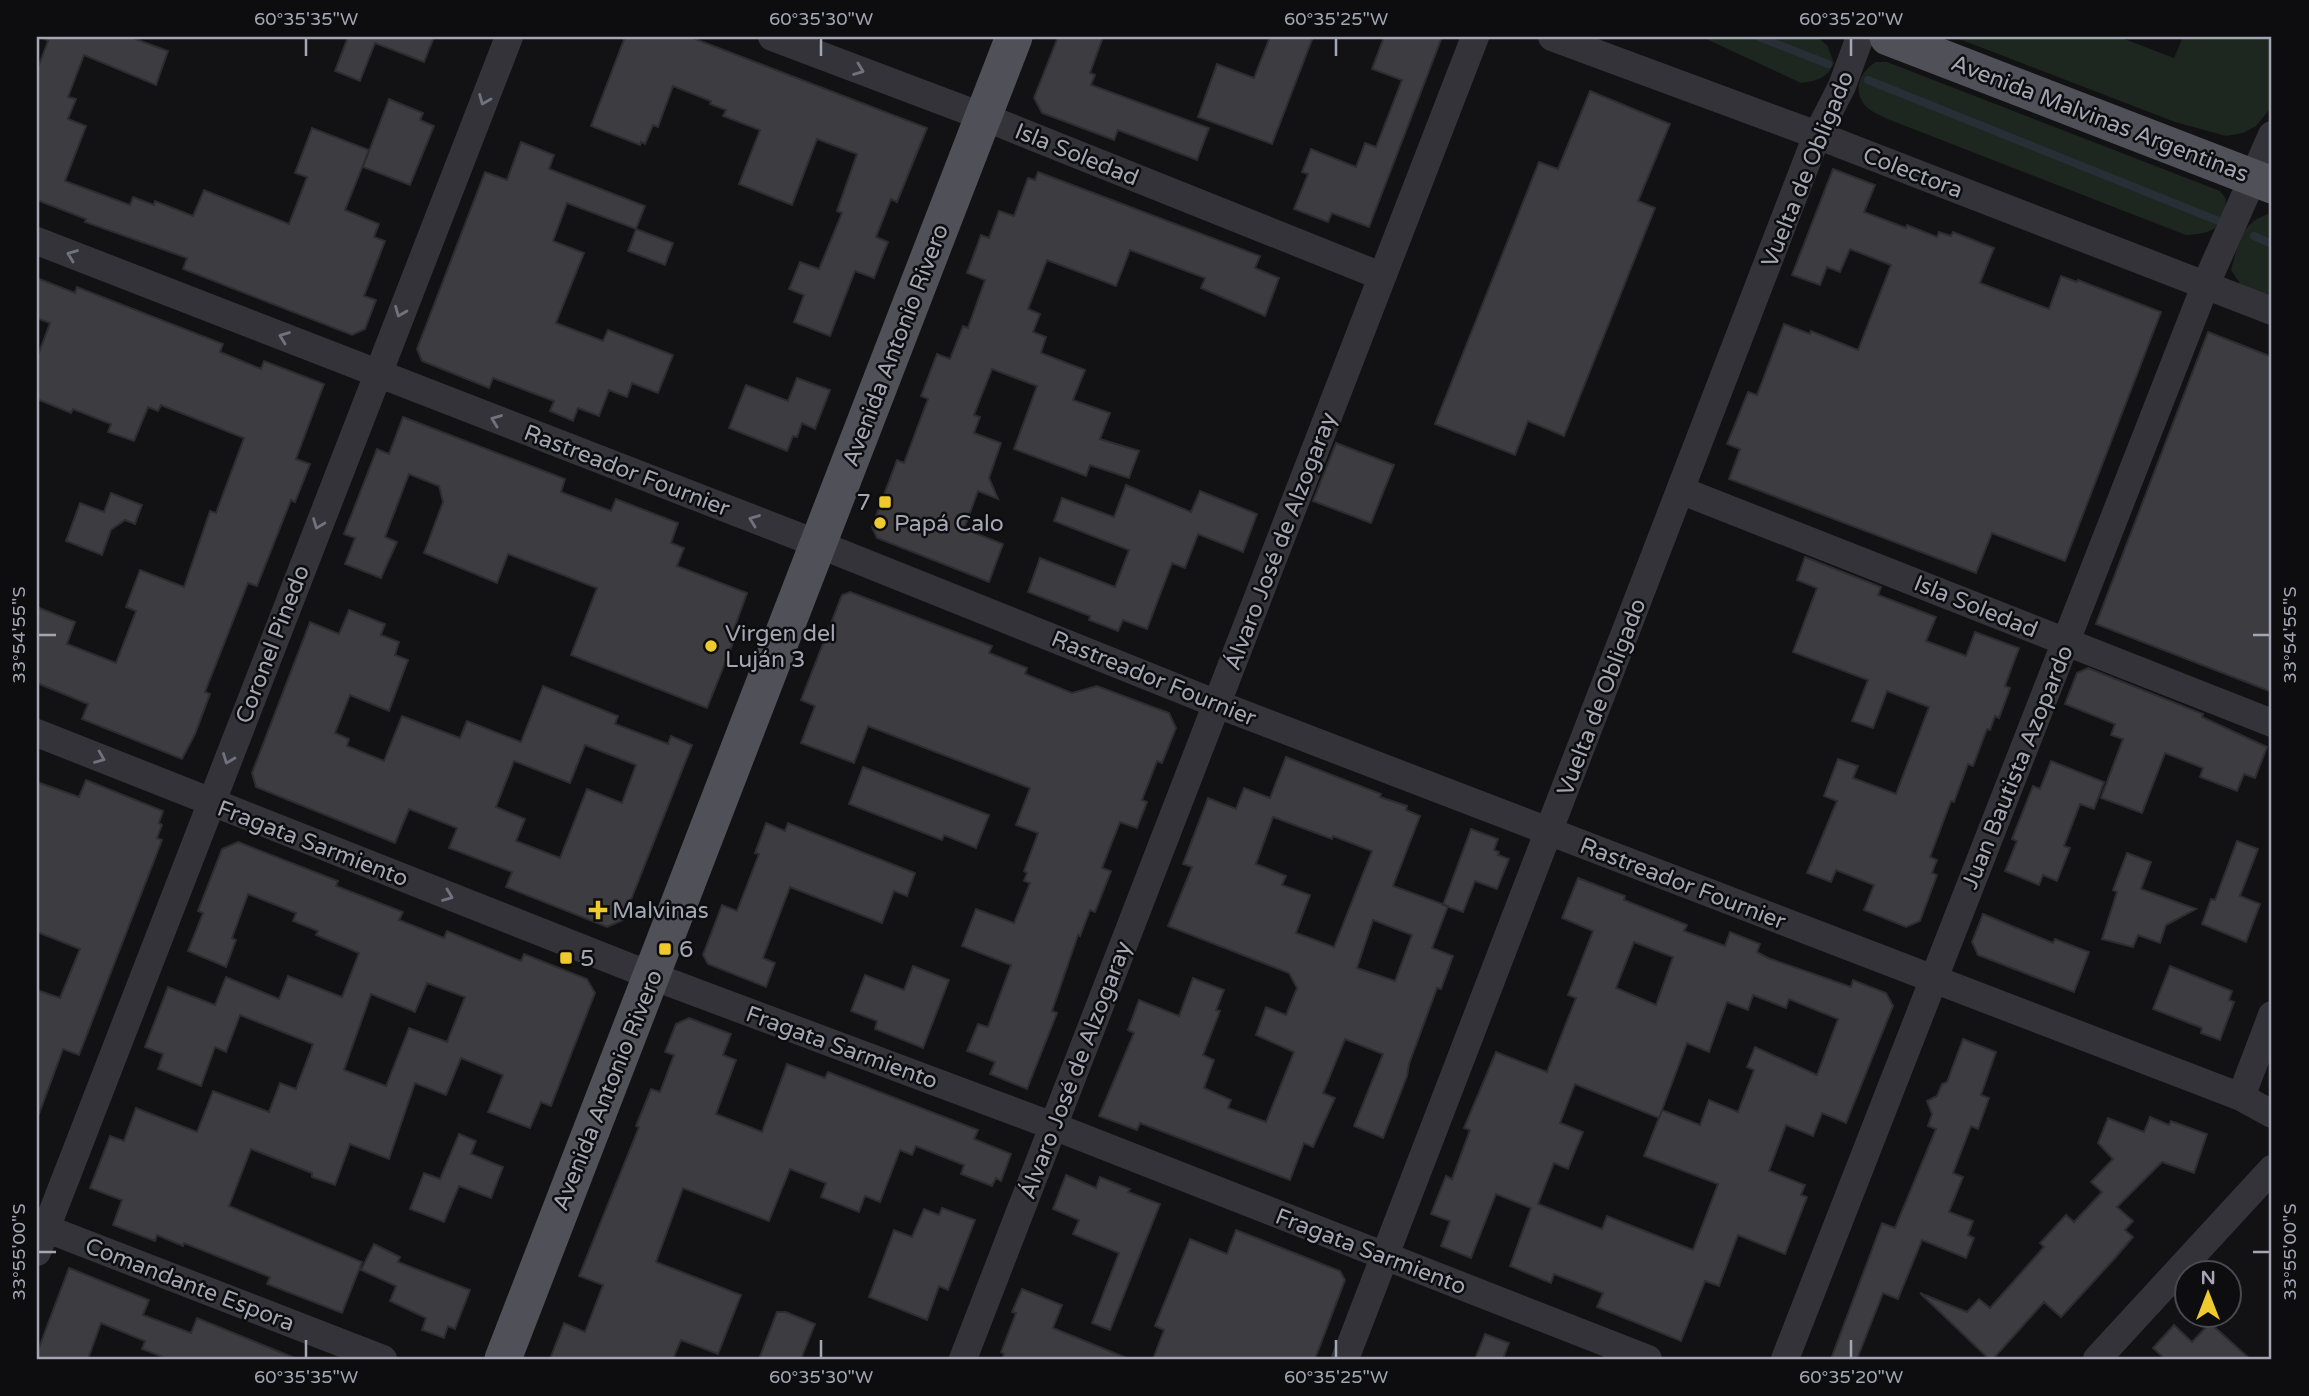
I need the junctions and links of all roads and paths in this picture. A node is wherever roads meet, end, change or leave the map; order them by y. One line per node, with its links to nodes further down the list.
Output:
1 (509, 37): 16 (street, Coronel Pinedo, one-way to 16)
2 (772, 37): 8 (street, Isla Soledad, one-way to 8)
3 (1014, 37): 8 (main road, Avenida Antonio Rivero)
4 (1475, 37): 13 (street, Álvaro José de Alzogaray)
5 (1552, 37): 9 (street, Colectora)
6 (1860, 37): 9 (street, Vuelta de Obligado)
7 (1888, 37): 11 (main road, Avenida Malvinas Argentinas)
8 (984, 117): 13 (street, Isla Soledad); 18 (main road, Avenida Antonio Rivero)
9 (1817, 135): 14 (street, Colectora); 17 (street, Vuelta de Obligado)
10 (2272, 135): 11 (street, Juan Bautista Azopardo)
11 (2263, 182): 14 (street, Juan Bautista Azopardo)
12 (37, 241): 16 (street, Rastreador Fournier, one-way to 12)
13 (1381, 275): 20 (street, Álvaro José de Alzogaray)
14 (2205, 286): 15 (street, Colectora); 19 (street, Juan Bautista Azopardo)
15 (2272, 312)
16 (376, 373): 18 (street, Rastreador Fournier, one-way to 16); 23 (street, Coronel Pinedo, one-way to 23)
17 (1680, 489): 19 (street, Isla Soledad); 24 (street, Vuelta de Obligado)
18 (818, 544): 20 (street, Rastreador Fournier); 25 (main road, Avenida Antonio Rivero)
19 (2067, 642): 21 (street, Isla Soledad); 26 (street, Juan Bautista Azopardo)
20 (1217, 704): 24 (street, Rastreador Fournier); 30 (street, Álvaro José de Alzogaray)
21 (2272, 723)
22 (37, 733): 23 (street, Fragata Sarmiento, one-way to 23)
23 (211, 803): 25 (street, Fragata Sarmiento, one-way to 25); 32 (street, Coronel Pinedo)
24 (1549, 831): 26 (street, Rastreador Fournier); 33 (street, Vuelta de Obligado)
25 (652, 976): 30 (street, Fragata Sarmiento); 35 (main road, Avenida Antonio Rivero)
26 (1932, 980): 28 (street, Rastreador Fournier); 39 (street, Juan Bautista Azopardo)
27 (2272, 1015): 28 (street)
28 (2241, 1097): 29 (street, Rastreador Fournier)
29 (2272, 1114)
30 (1054, 1126): 33 (street, Fragata Sarmiento); 36 (street, Álvaro José de Alzogaray)
31 (2272, 1169): 40 (street)
32 (40, 1235): 34 (street, Comandante Espora)
33 (1386, 1257): 37 (street, Vuelta de Obligado); 38 (street, Fragata Sarmiento)
34 (383, 1359)
35 (503, 1359)
36 (963, 1359)
37 (1345, 1359)
38 (1647, 1359)
39 (1785, 1359)
40 (2097, 1359)

